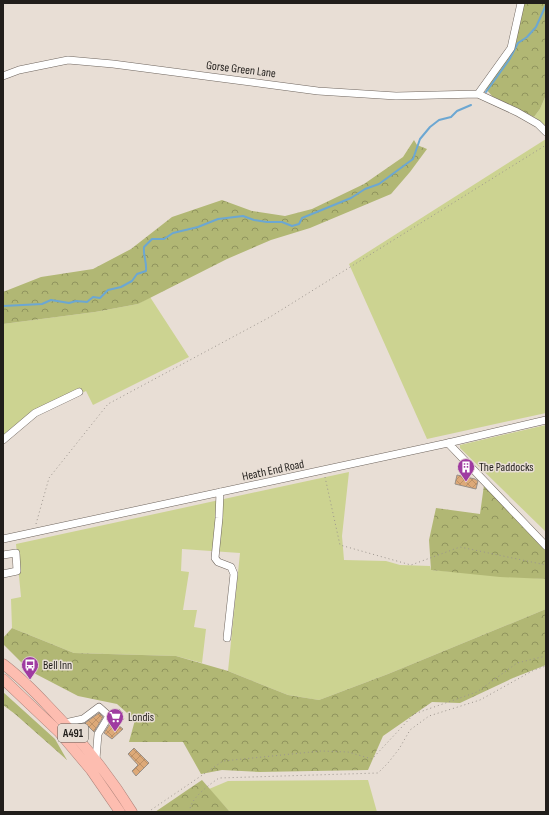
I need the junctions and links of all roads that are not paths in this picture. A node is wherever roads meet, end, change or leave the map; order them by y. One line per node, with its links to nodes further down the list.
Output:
1 (521, 3): 3 (street)
2 (3, 76): 3 (street, Gorse Green Lane)
3 (478, 94): 4 (street)
4 (546, 132)
5 (78, 392): 7 (street)
6 (546, 420): 8 (street, Heath End Road)
7 (3, 440)
8 (448, 444): 9 (street, Heath End Road); 11 (street)
9 (220, 492): 10 (street, Heath End Road); 14 (street)
10 (3, 539)
11 (546, 546)
12 (3, 555): 13 (street)
13 (3, 574)
14 (227, 638)
15 (3, 664): 17 (highway, A491)
16 (3, 679): 19 (highway, A491)
17 (65, 723): 18 (highway, A491); 18 (street)
18 (96, 759): 20 (highway, A491)
19 (120, 812)
20 (132, 812)

